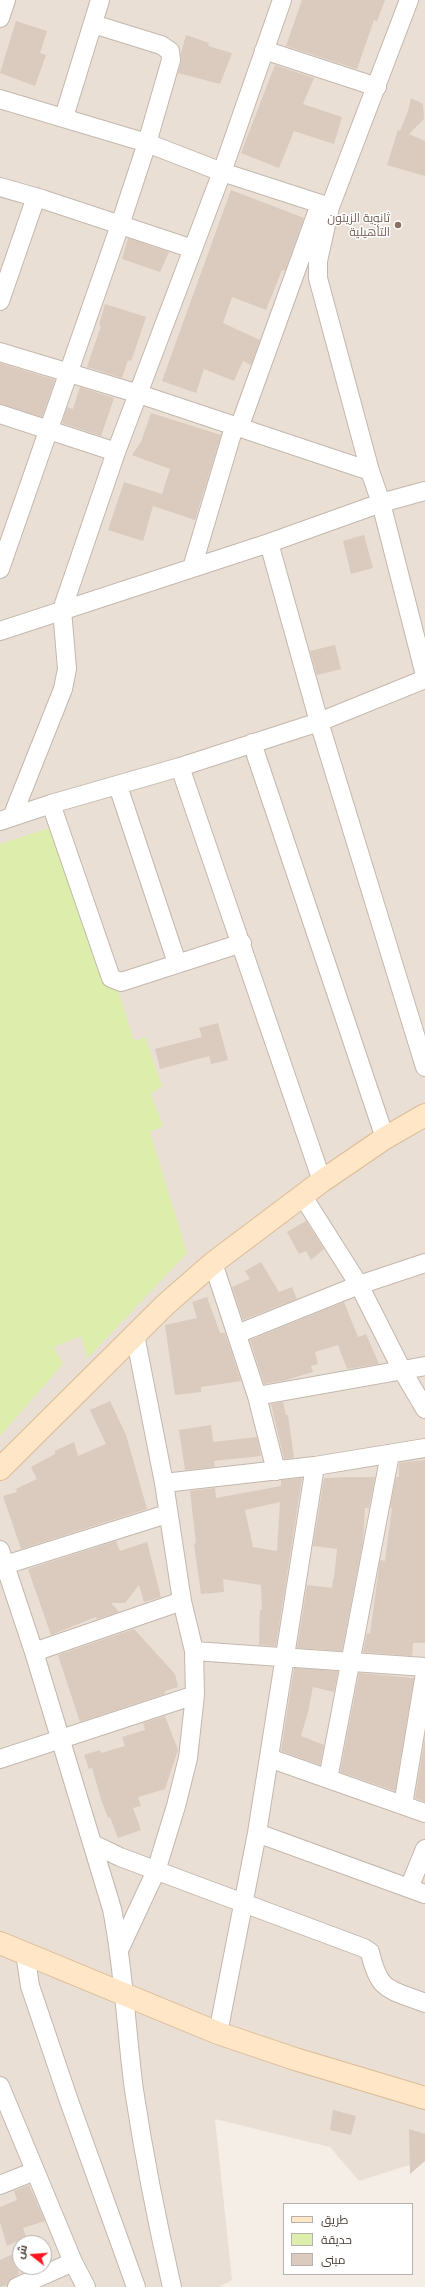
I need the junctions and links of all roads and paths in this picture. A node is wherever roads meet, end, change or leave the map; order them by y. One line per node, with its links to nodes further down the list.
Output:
1 (6, 0): 5 (street)
2 (100, 0): 6 (street)
3 (282, 0): 7 (street)
4 (409, 0): 8 (street)
5 (0, 18)
6 (93, 24): 10 (street); 11 (street)
7 (264, 50): 8 (street); 12 (street)
8 (377, 87): 15 (street)
9 (0, 99): 10 (street)
10 (64, 117): 11 (street)
11 (147, 143): 12 (street); 16 (street)
12 (222, 172): 15 (street); 17 (street)
13 (0, 187): 14 (street)
14 (36, 197): 16 (street); 18 (street)
15 (325, 206): 23 (street); 26 (street)
16 (120, 225): 17 (street); 20 (street)
17 (193, 250): 21 (street)
18 (0, 301)
19 (0, 352): 20 (street)
20 (70, 372): 21 (street); 24 (street)
21 (139, 394): 23 (street); 25 (street)
22 (0, 414): 24 (street)
23 (236, 427): 26 (street); 31 (street)
24 (49, 430): 25 (street); 29 (street)
25 (116, 452): 33 (street)
26 (370, 471): 28 (street)
27 (425, 491): 28 (street)
28 (381, 503): 30 (street); 35 (street)
29 (4, 542): 32 (street)
30 (269, 543): 31 (street); 37 (street)
31 (192, 568): 33 (street)
32 (0, 570)
33 (62, 610): 34 (street); 42 (street)
34 (0, 631)
35 (425, 675)
36 (425, 679): 37 (street)
37 (319, 722): 38 (street); 45 (street)
38 (252, 743): 39 (street); 47 (street)
39 (180, 767): 40 (street); 43 (street)
40 (118, 786): 41 (street); 44 (street)
41 (51, 804): 42 (street); 44 (street)
42 (6, 819)
43 (242, 943): 44 (street); 48 (street)
44 (177, 963)
45 (425, 1067)
46 (425, 1115): 47 (main road)
47 (385, 1138): 48 (main road)
48 (322, 1181): 49 (main road)
49 (302, 1195): 50 (main road); 52 (street)
50 (213, 1263): 53 (street); 54 (main road)
51 (425, 1263): 52 (street)
52 (359, 1285): 53 (street); 56 (street)
53 (237, 1334): 57 (street)
54 (135, 1335): 62 (main road); 64 (street)
55 (425, 1366): 56 (street)
56 (402, 1370): 57 (street); 58 (street)
57 (257, 1396): 63 (street)
58 (425, 1409)
59 (425, 1448): 60 (street)
60 (390, 1454): 61 (street); 71 (street)
61 (315, 1466): 63 (street); 70 (street)
62 (0, 1469)
63 (276, 1471): 64 (street)
64 (164, 1483): 65 (street)
65 (167, 1514): 66 (street); 67 (street)
66 (3, 1557): 69 (street)
67 (182, 1601): 68 (street); 69 (street)
68 (194, 1651): 70 (street); 74 (street)
69 (34, 1652): 75 (street)
70 (286, 1658): 71 (street); 76 (street)
71 (351, 1662): 72 (street); 78 (street)
72 (425, 1667)
73 (425, 1673): 79 (street)
74 (195, 1695): 75 (street); 84 (street)
75 (59, 1739): 77 (street); 82 (street)
76 (269, 1758): 78 (street); 81 (street)
77 (0, 1759)
78 (328, 1779): 79 (street)
79 (403, 1805): 80 (street)
80 (425, 1813)
81 (257, 1833): 85 (street); 86 (street)
82 (93, 1844): 84 (street); 88 (street)
83 (425, 1849): 85 (street)
84 (156, 1870): 86 (street); 88 (street)
85 (417, 1891)
86 (245, 1902): 91 (street); 92 (street)
87 (0, 1943): 89 (main road)
88 (120, 1948): 90 (street)
89 (26, 1953): 90 (main road); 100 (street)
90 (124, 1996): 92 (main road); 101 (street)
91 (425, 2004)
92 (218, 2033): 94 (main road)
93 (0, 2086): 95 (street)
94 (425, 2098)
95 (35, 2171): 96 (street); 97 (street)
96 (0, 2185)
97 (73, 2262): 98 (street); 99 (street)
98 (17, 2287)
99 (86, 2287)
100 (136, 2287)
101 (172, 2287)

